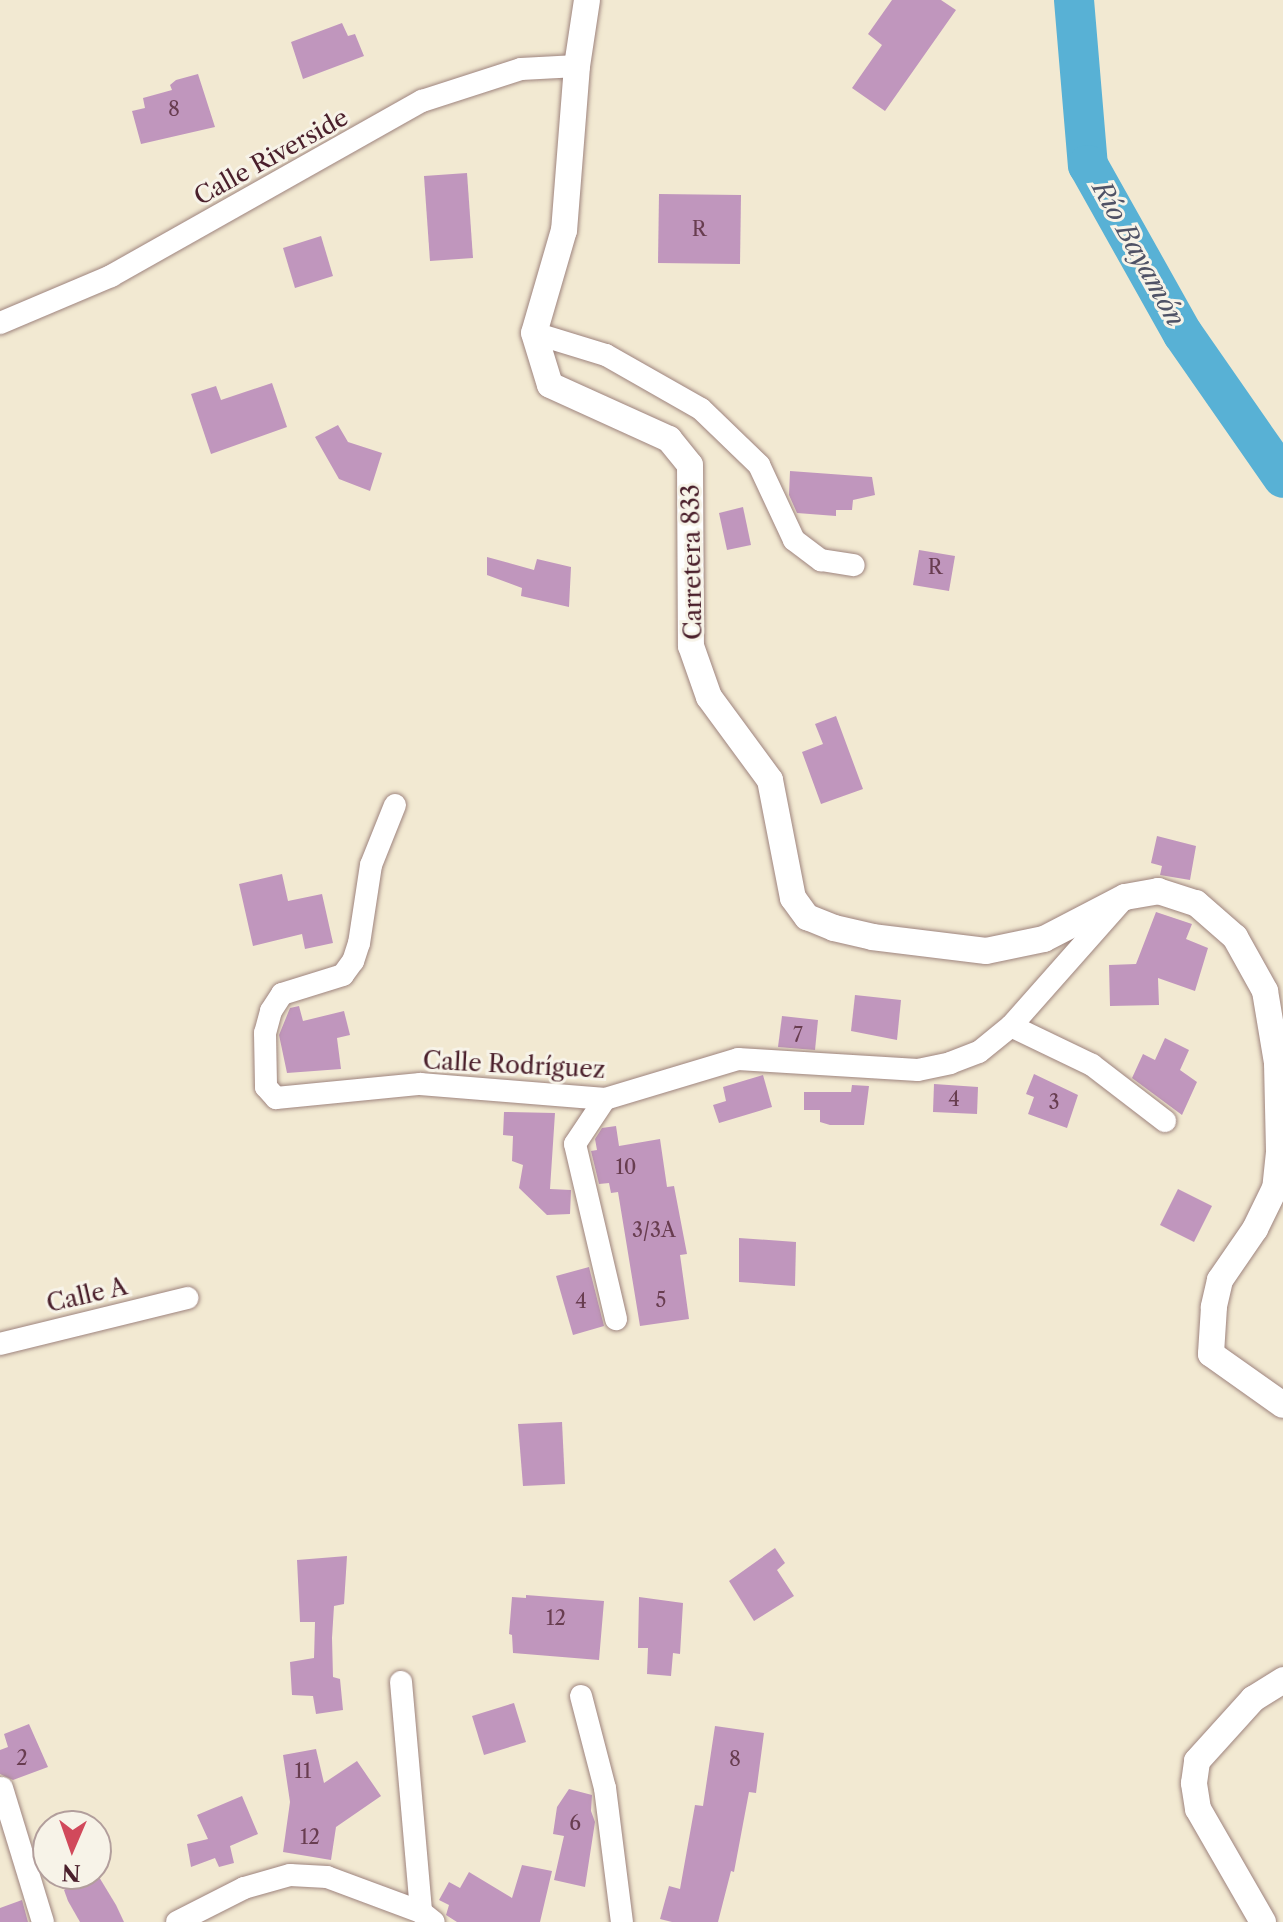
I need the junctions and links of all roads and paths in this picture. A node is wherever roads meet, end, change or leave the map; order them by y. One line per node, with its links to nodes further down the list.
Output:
1 (587, 0): 2 (street)
2 (577, 66): 3 (street, Calle Riverside); 4 (street)
3 (0, 323)
4 (534, 333): 5 (street); 7 (street, Carretera 833)
5 (854, 565)
6 (395, 805): 10 (street, Calle Rodríguez)
7 (1125, 897): 8 (street, Carretera 833); 9 (street, Calle Rodríguez)
8 (1274, 994): 15 (street, Carretera 833)
9 (1011, 1026): 10 (street, Calle Rodríguez); 11 (street)
10 (605, 1099): 13 (street)
11 (1165, 1121)
12 (187, 1298): 14 (street, Calle A)
13 (616, 1319)
14 (0, 1344)
15 (1283, 1405)
16 (1283, 1680): 24 (street)
17 (401, 1682): 20 (street)
18 (581, 1696): 23 (street)
19 (2, 1788): 21 (street)
20 (428, 1917): 22 (street)
21 (43, 1922)
22 (177, 1922)
23 (622, 1922)
24 (1263, 1922)

